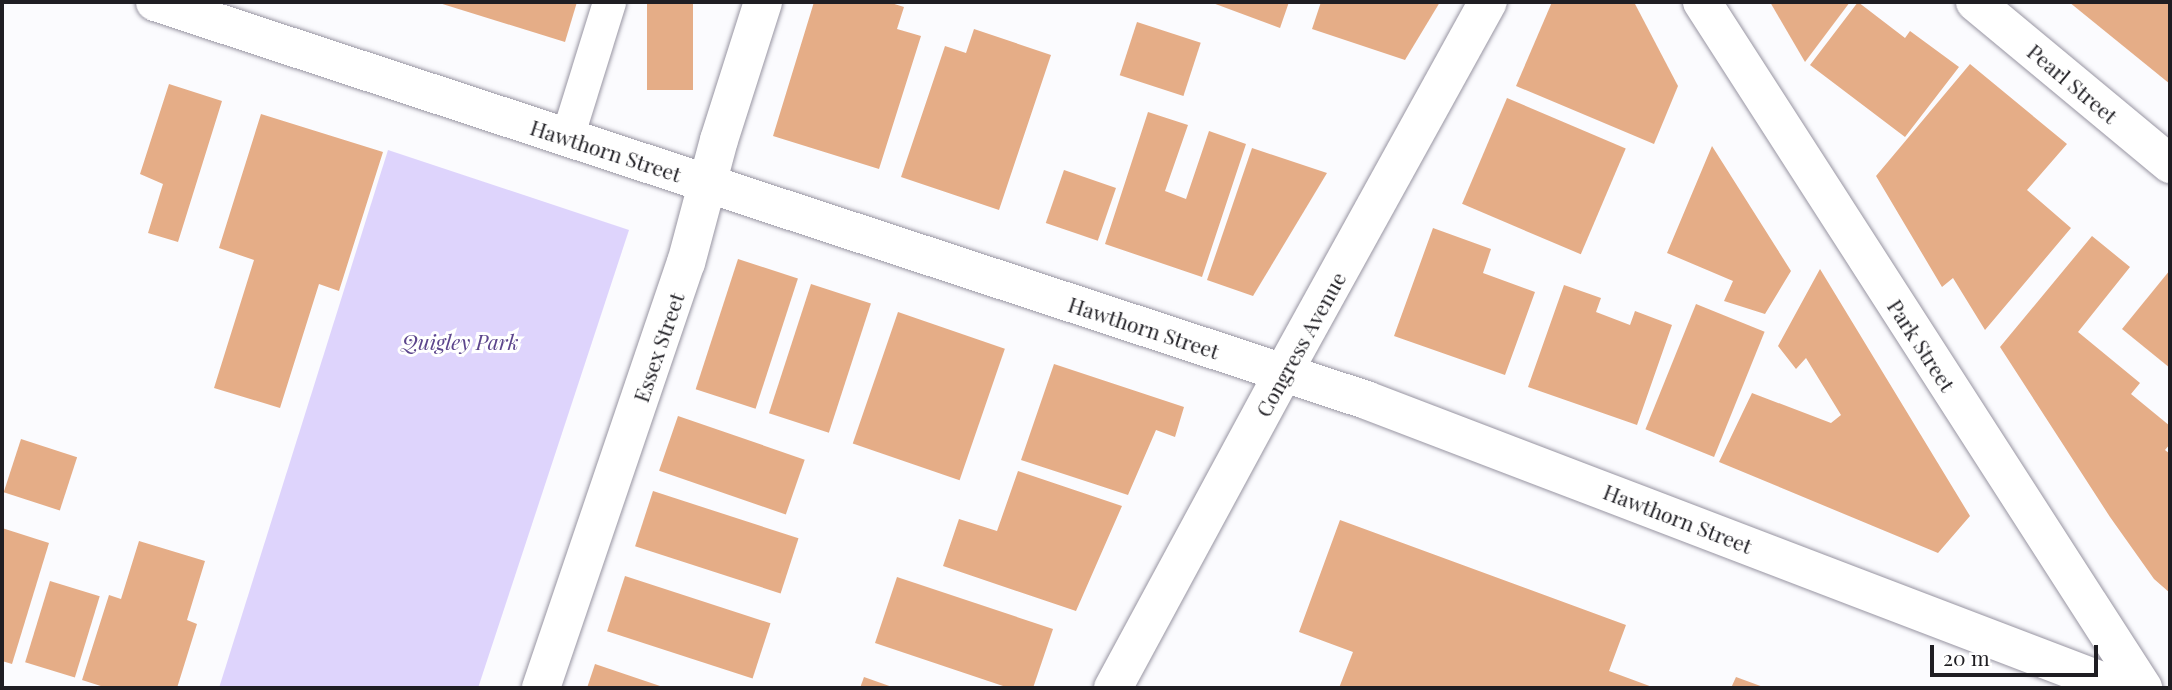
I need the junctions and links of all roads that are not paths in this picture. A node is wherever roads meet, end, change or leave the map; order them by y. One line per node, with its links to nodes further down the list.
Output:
1 (155, 2): 7 (street, Hawthorn Street)
2 (609, 2): 7 (lane)
3 (764, 2): 9 (street, Essex Street)
4 (1488, 2): 10 (street, Congress Avenue)
5 (1702, 2): 14 (street, Park Street)
6 (1975, 2): 8 (street, Pearl Street)
7 (567, 138): 9 (street, Hawthorn Street)
8 (2170, 164)
9 (708, 184): 10 (street, Hawthorn Street); 11 (street, Essex Street)
10 (1283, 373): 12 (street, Congress Avenue); 13 (street, Hawthorn Street)
11 (541, 688)
12 (1113, 688)
13 (2120, 688)
14 (2143, 688)

